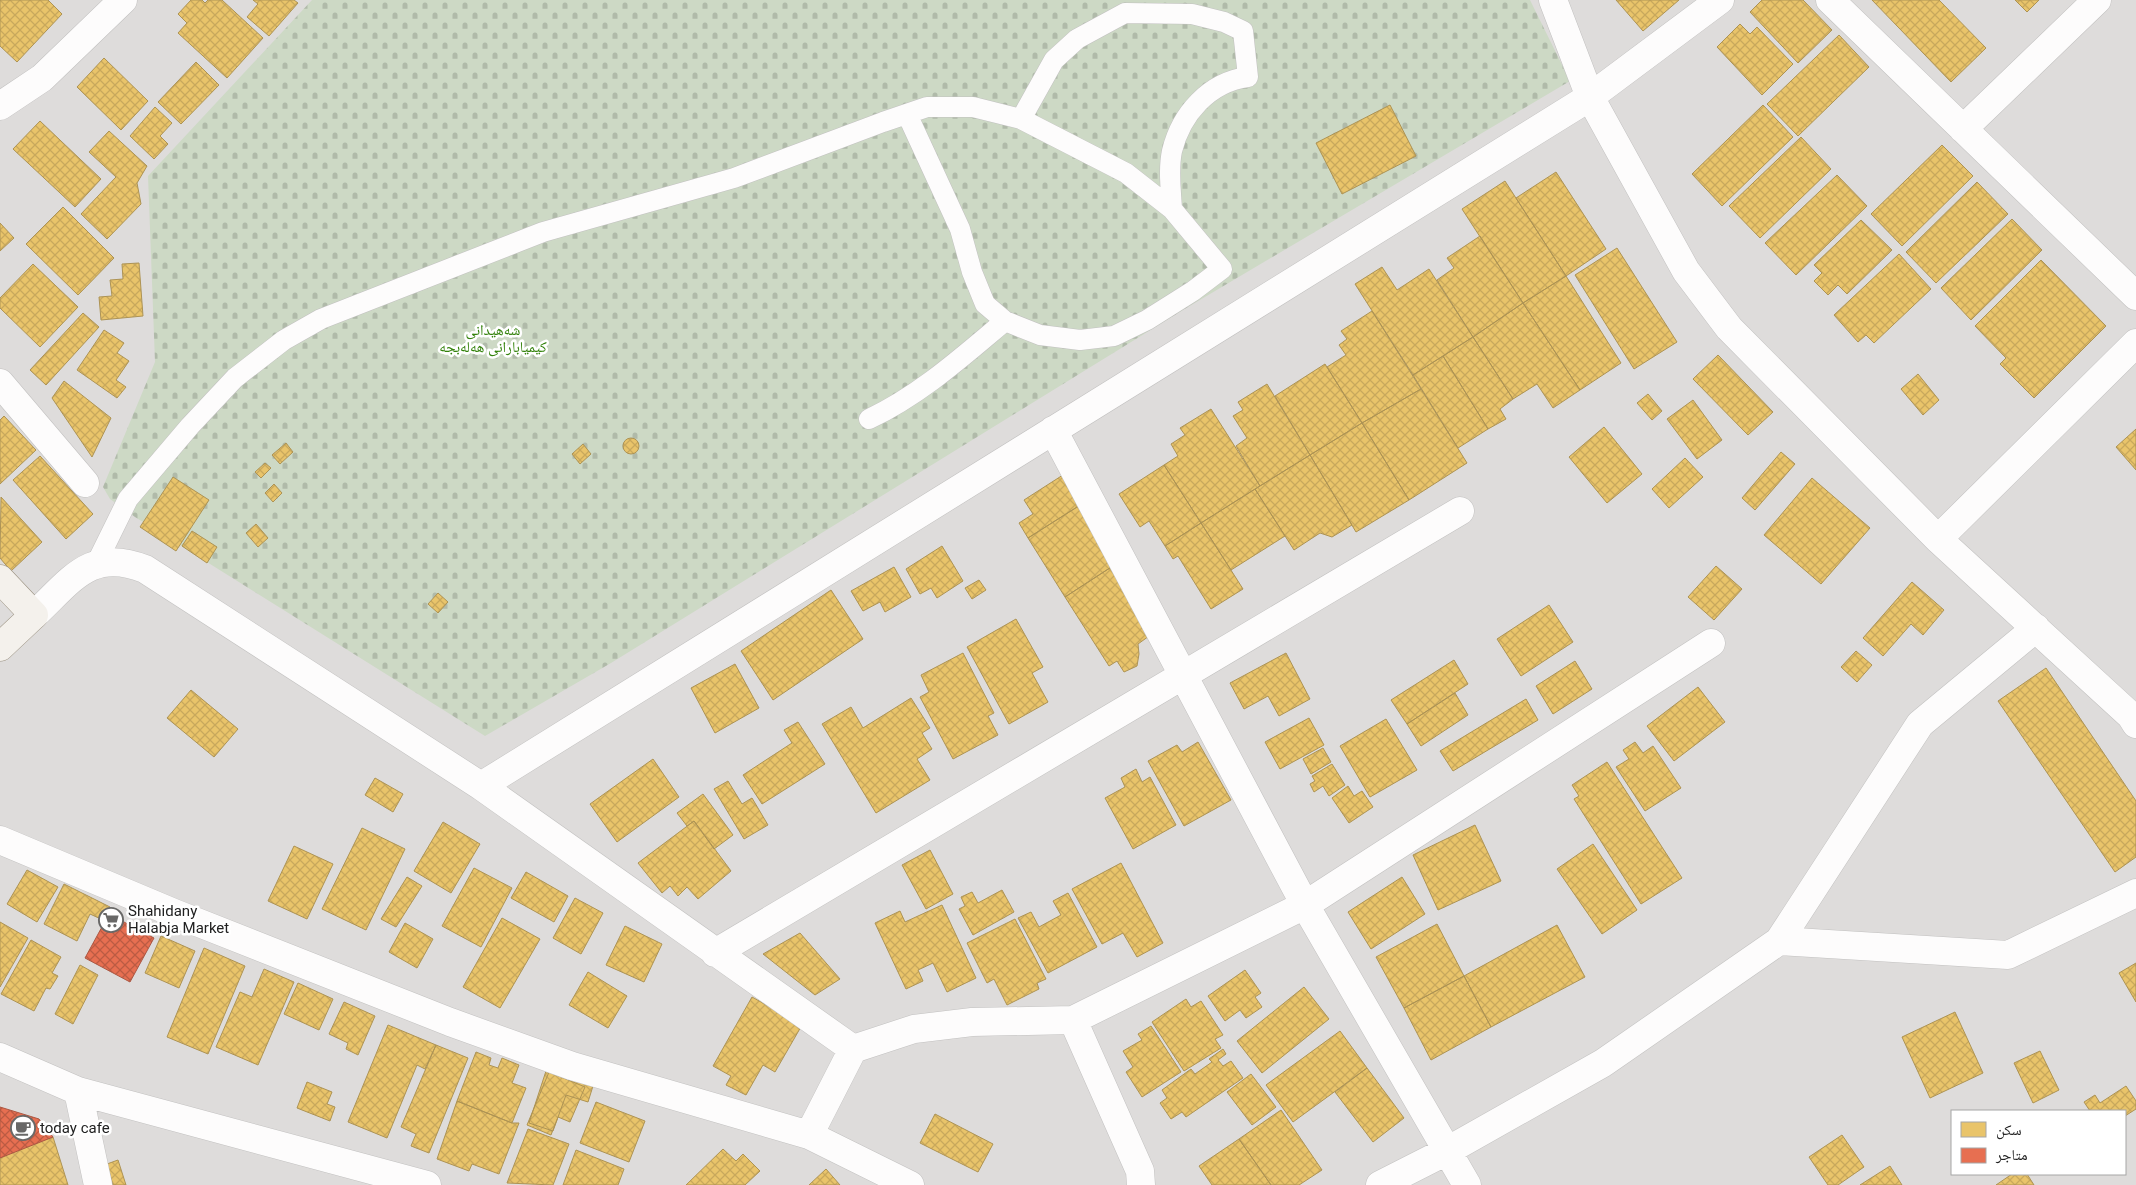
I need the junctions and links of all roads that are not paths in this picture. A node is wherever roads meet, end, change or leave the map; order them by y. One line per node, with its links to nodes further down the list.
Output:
1 (123, 0): 8 (street)
2 (1553, 0): 7 (street)
3 (1720, 0): 7 (street)
4 (1830, 0): 11 (street)
5 (2097, 0): 11 (street)
6 (1211, 10): 10 (lane); 12 (lane)
7 (1590, 97): 18 (street); 21 (street)
8 (0, 106)
9 (907, 114): 10 (lane); 14 (lane); 22 (lane)
10 (1021, 119): 12 (lane)
11 (1963, 129): 13 (street)
12 (1172, 209): 14 (lane)
13 (2136, 296)
14 (1005, 321): 17 (lane)
15 (2136, 343): 21 (street)
16 (0, 383): 19 (street)
17 (869, 419)
18 (1053, 430): 28 (street); 30 (street)
19 (85, 483)
20 (1460, 511): 28 (street)
21 (1938, 538): 25 (street)
22 (96, 562): 24 (street); 30 (street)
23 (0, 579): 24 (street)
24 (34, 615): 27 (street)
25 (2036, 628): 29 (street); 34 (street)
26 (1711, 643): 33 (street)
27 (0, 647)
28 (1183, 676): 33 (street); 35 (street)
29 (2134, 717)
30 (481, 786): 35 (street)
31 (0, 840): 40 (street)
32 (2136, 893): 34 (street)
33 (1305, 905): 36 (street); 41 (street)
34 (1779, 941): 41 (street)
35 (715, 953): 37 (street)
36 (1073, 1020): 37 (street); 45 (street)
37 (853, 1049): 40 (street)
38 (0, 1057): 39 (street)
39 (78, 1091): 42 (street); 43 (street)
40 (809, 1135): 44 (street)
41 (1447, 1151): 46 (street); 47 (street)
42 (98, 1185)
43 (427, 1185)
44 (910, 1185)
45 (1141, 1185)
46 (1380, 1185)
47 (1467, 1185)

